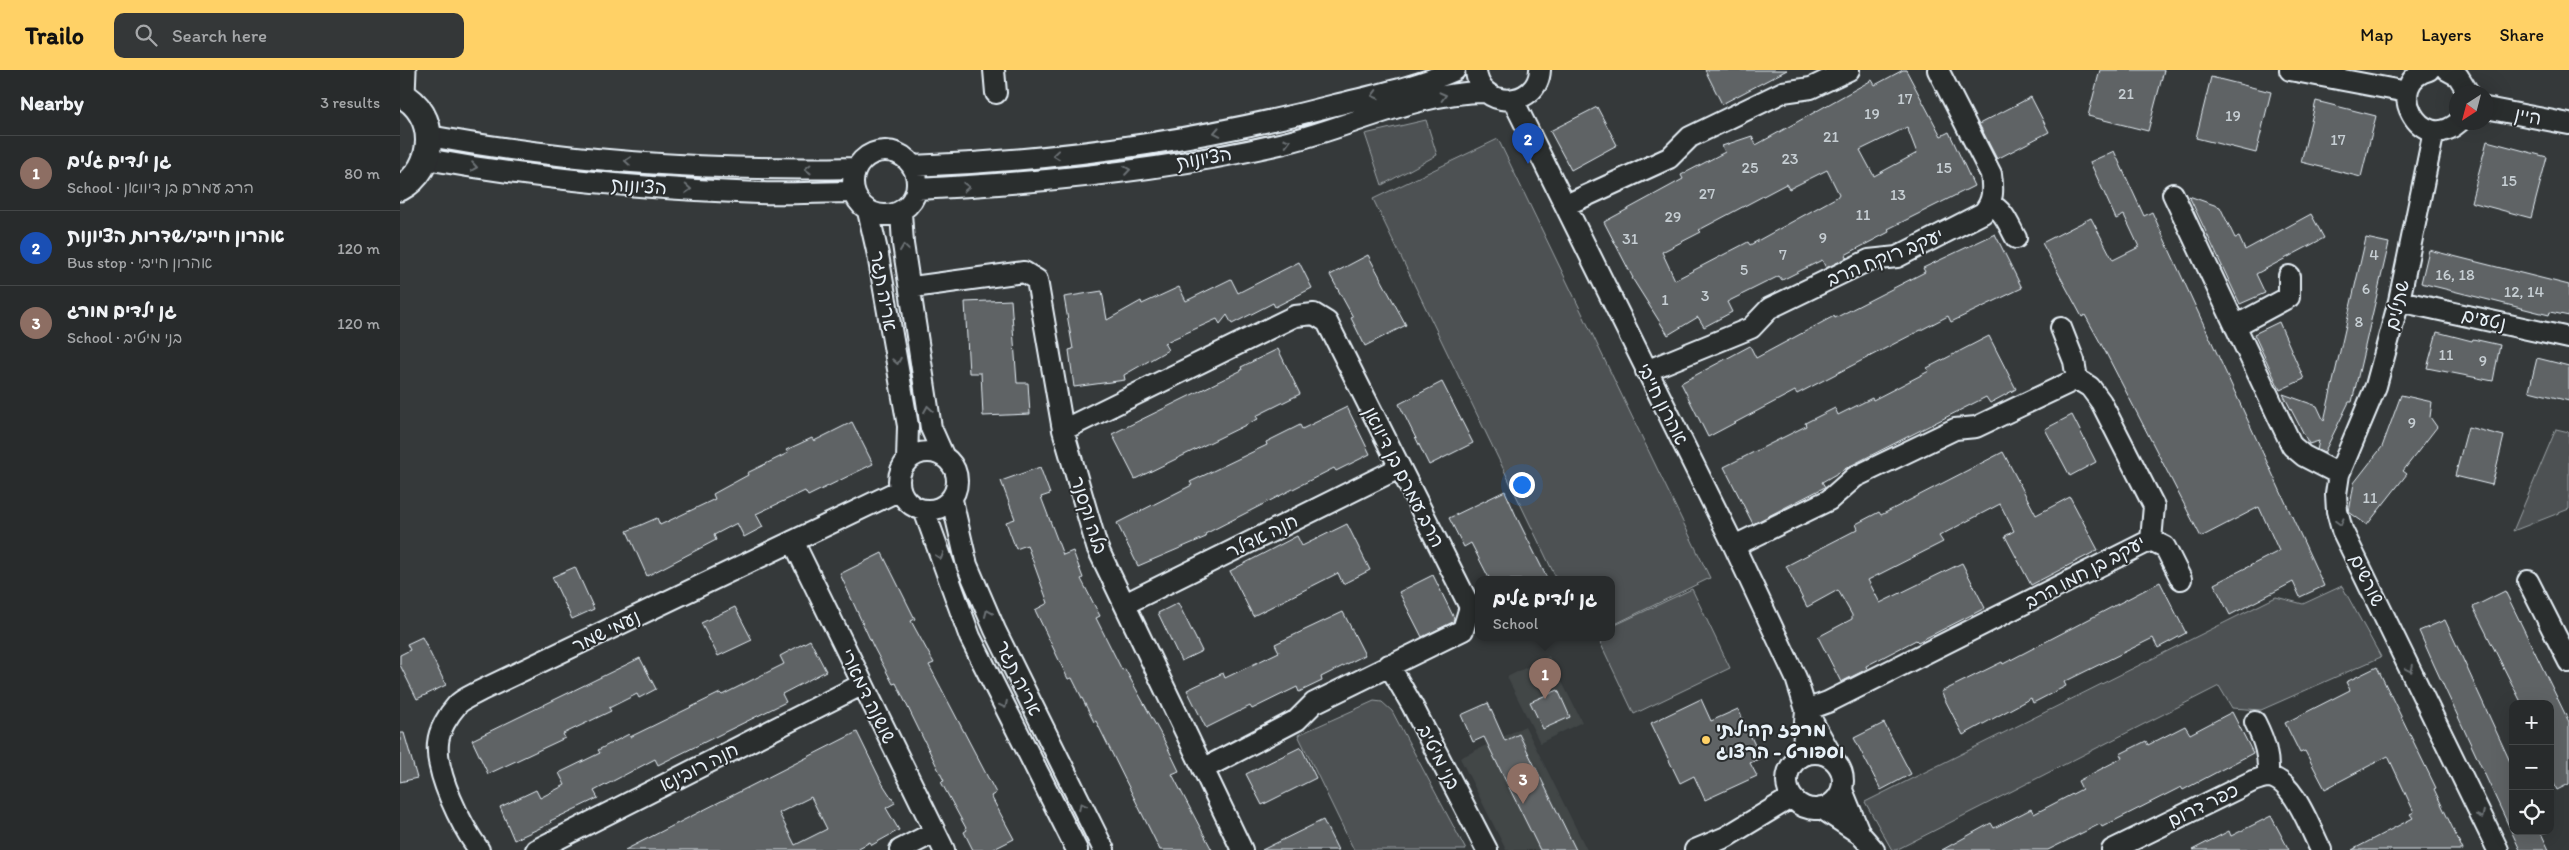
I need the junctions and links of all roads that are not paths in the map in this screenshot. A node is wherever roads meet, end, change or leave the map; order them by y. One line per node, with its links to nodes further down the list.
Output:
1 (403, 70): 15 (main road)
2 (994, 70): 14 (street)
3 (1455, 70): 22 (street, הציונות, one-way to 22)
4 (1476, 70): 12 (street)
5 (1849, 70): 28 (street)
6 (1938, 70): 29 (street)
7 (2290, 70): 13 (street)
8 (2429, 70): 13 (street)
9 (2447, 70): 11 (street)
10 (1542, 72): 16 (street)
11 (2464, 85)
12 (1485, 92): 16 (street); 25 (street, הציונות, one-way to 12)
13 (2408, 92): 20 (street)
14 (996, 93)
15 (401, 94): 21 (main road)
16 (1516, 100): 28 (street, אהרון חייבי)
17 (2494, 110): 18 (street, היין)
18 (2569, 124)
19 (2449, 128): 20 (street)
20 (2434, 130): 35 (street, שתילים)
21 (428, 147): 23 (street, הציונות, one-way to 21); 24 (main road); 26 (street, הציונות, one-way to 26)
22 (912, 166): 23 (street); 25 (street)
23 (856, 168): 26 (street)
24 (400, 188)
25 (917, 190): 31 (street)
26 (854, 192): 30 (street)
27 (2174, 194): 36 (street)
28 (1566, 205): 39 (street, אהרון חייבי)
29 (1991, 205): 32 (street); 39 (street, יעקב רוקח הרב)
30 (868, 210): 31 (street); 43 (street, אריה תגר, one-way to 43)
31 (901, 212): 42 (street, אריה תגר, one-way to 31)
32 (2016, 238)
33 (2288, 276): 36 (street)
34 (913, 287): 41 (street, בלה וקסנר)
35 (2399, 301): 38 (street, נטעים); 45 (street, שתילים)
36 (2235, 326): 45 (street)
37 (2062, 328): 40 (street)
38 (2569, 338)
39 (1646, 371): 51 (street, אהרון חייבי)
40 (2077, 379): 49 (street, יעקב בן חמו הרב); 51 (street)
41 (1063, 430): 44 (street, הרב עמרם בן דיוואן); 54 (street, בלה וקסנר)
42 (943, 455): 43 (street); 47 (street)
43 (907, 460): 46 (street)
44 (1399, 468): 54 (street, חנה אדלר); 56 (street, הרב עמרם בן דיוואן)
45 (2339, 474): 81 (street, שורשים, one-way to 81)
46 (900, 490): 48 (street); 50 (street, נעמי שמר)
47 (952, 500): 48 (street); 74 (street, אריה תגר, one-way to 47)
48 (924, 510): 73 (street, אריה תגר, one-way to 73)
49 (2152, 540): 52 (street); 58 (street, יעקב בן חמו הרב)
50 (793, 541): 57 (street, שושנה דמארי); 69 (street, נעמי שמר)
51 (1734, 546): 58 (street, אהרון חייבי)
52 (2181, 579)
53 (2528, 581): 55 (street)
54 (1125, 604): 62 (street, בלה וקסנר)
55 (2569, 662)
56 (1389, 665): 62 (street, הרב עמרם בן דיוואן); 76 (street, בני מיטיב)
57 (863, 684): 67 (street, שושנה דמארי); 70 (street, חנה רובינא)
58 (1806, 710): 60 (street, אהרון חייבי); 61 (street, אהרון חייבי)
59 (2256, 722): 63 (street)
60 (1796, 760): 61 (street); 65 (street)
61 (1834, 760): 64 (street)
62 (1203, 769): 75 (street, בלה וקסנר)
63 (2268, 777): 79 (street, כפר דרום); 80 (street)
64 (1842, 790): 66 (street); 68 (street)
65 (1792, 797): 66 (street); 77 (street)
66 (1821, 808): 68 (street)
67 (935, 832): 71 (street); 72 (street, שושנה דמארי)
68 (1860, 834): 78 (street)
69 (479, 850)
70 (536, 850)
71 (900, 850)
72 (944, 850)
73 (1076, 850)
74 (1104, 850)
75 (1242, 850)
76 (1487, 850)
77 (1695, 850)
78 (1874, 850)
79 (2112, 850)
80 (2321, 850)
81 (2498, 850)

